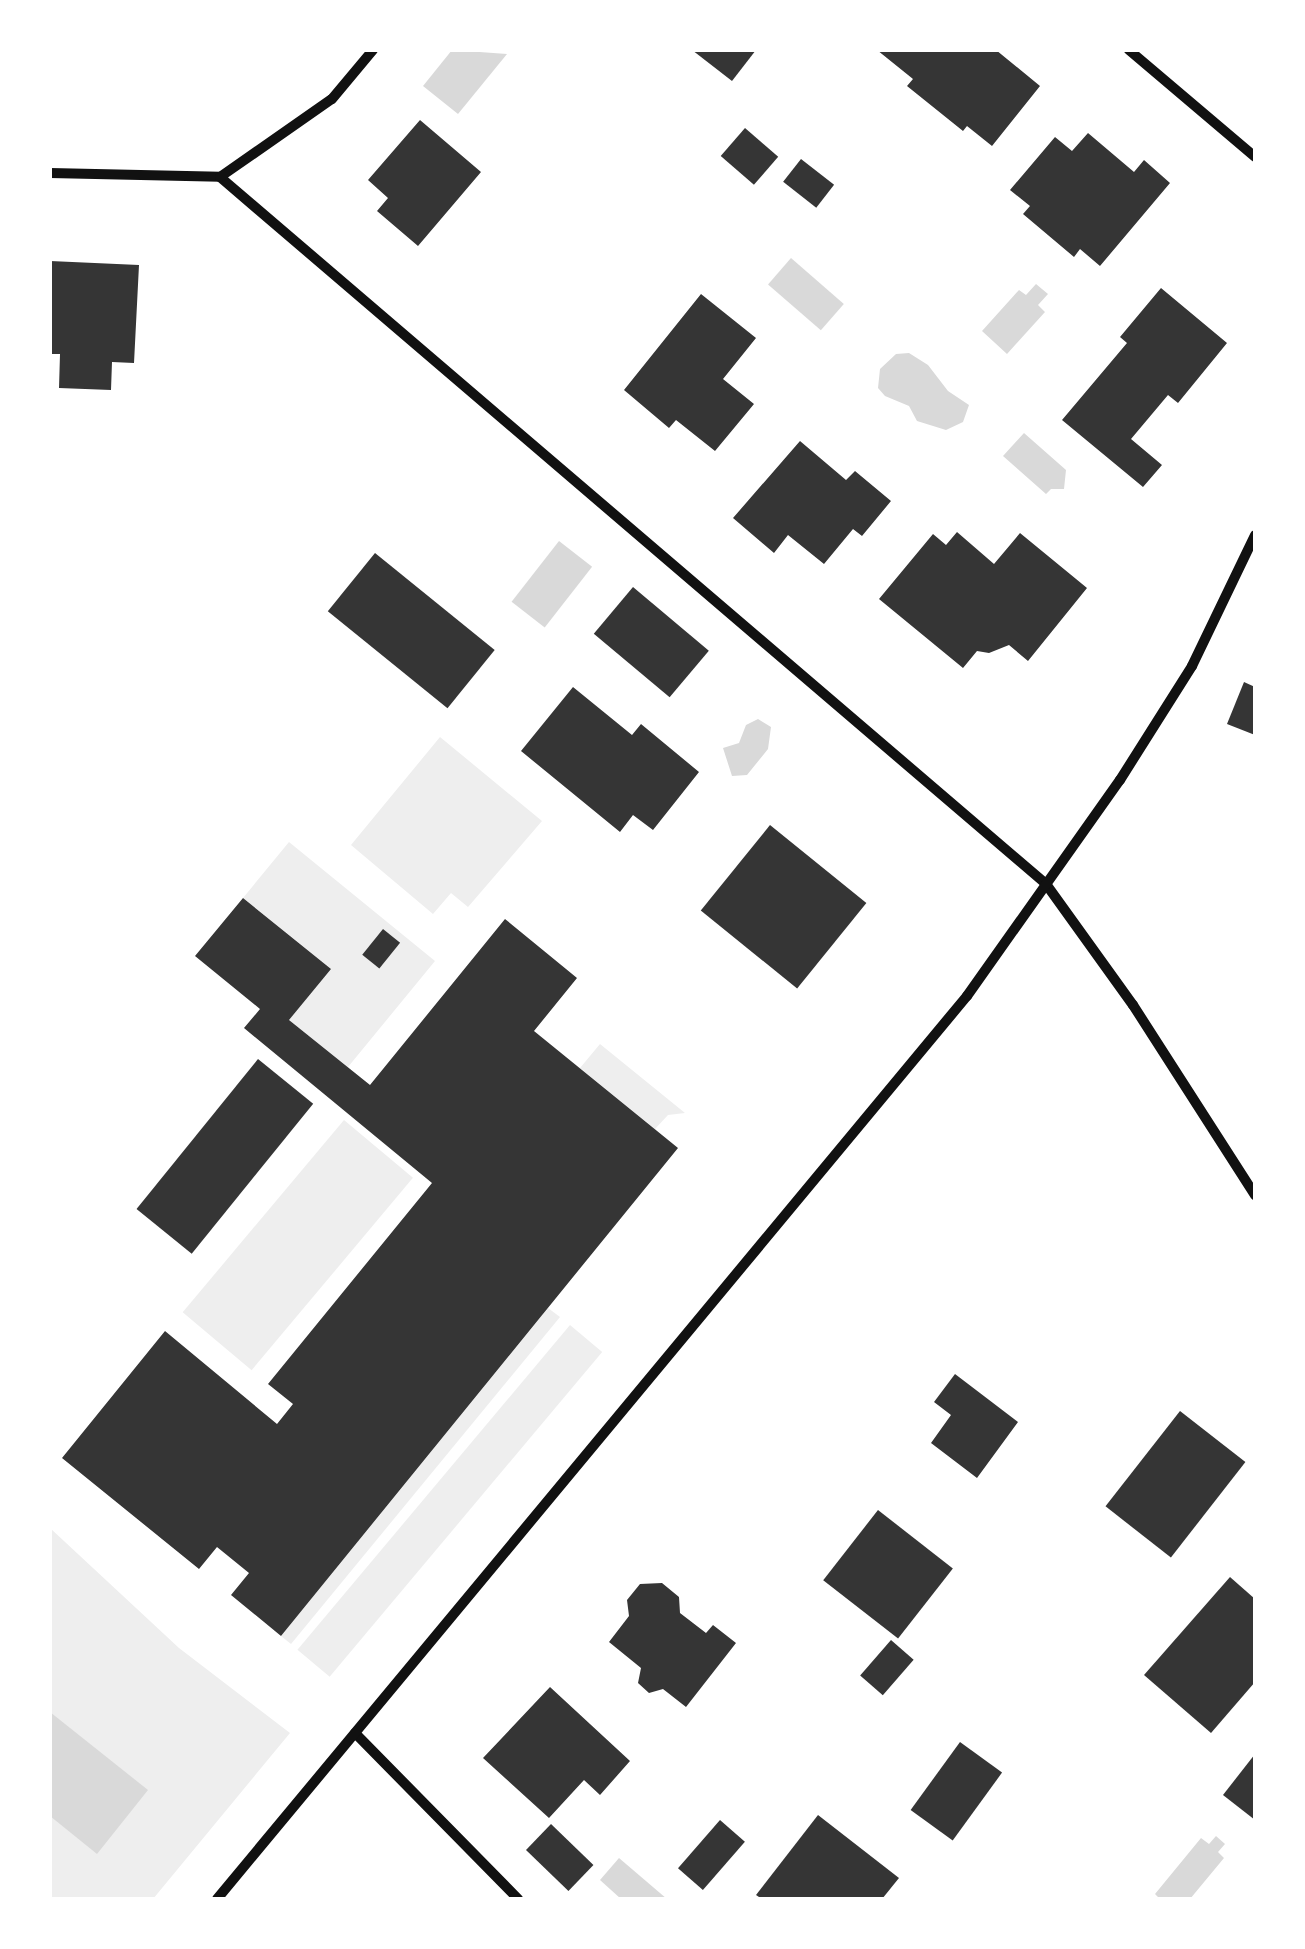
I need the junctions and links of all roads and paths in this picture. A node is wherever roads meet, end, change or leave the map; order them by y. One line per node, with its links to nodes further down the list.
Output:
1 (373, 50): 5 (street)
2 (1129, 50): 3 (street)
3 (1255, 157)
4 (50, 174): 5 (street)
5 (220, 177): 7 (street)
6 (1255, 536): 7 (street)
7 (1046, 884): 8 (street); 9 (street)
8 (1255, 1195)
9 (355, 1733): 10 (street); 11 (street)
10 (217, 1899)
11 (518, 1899)

